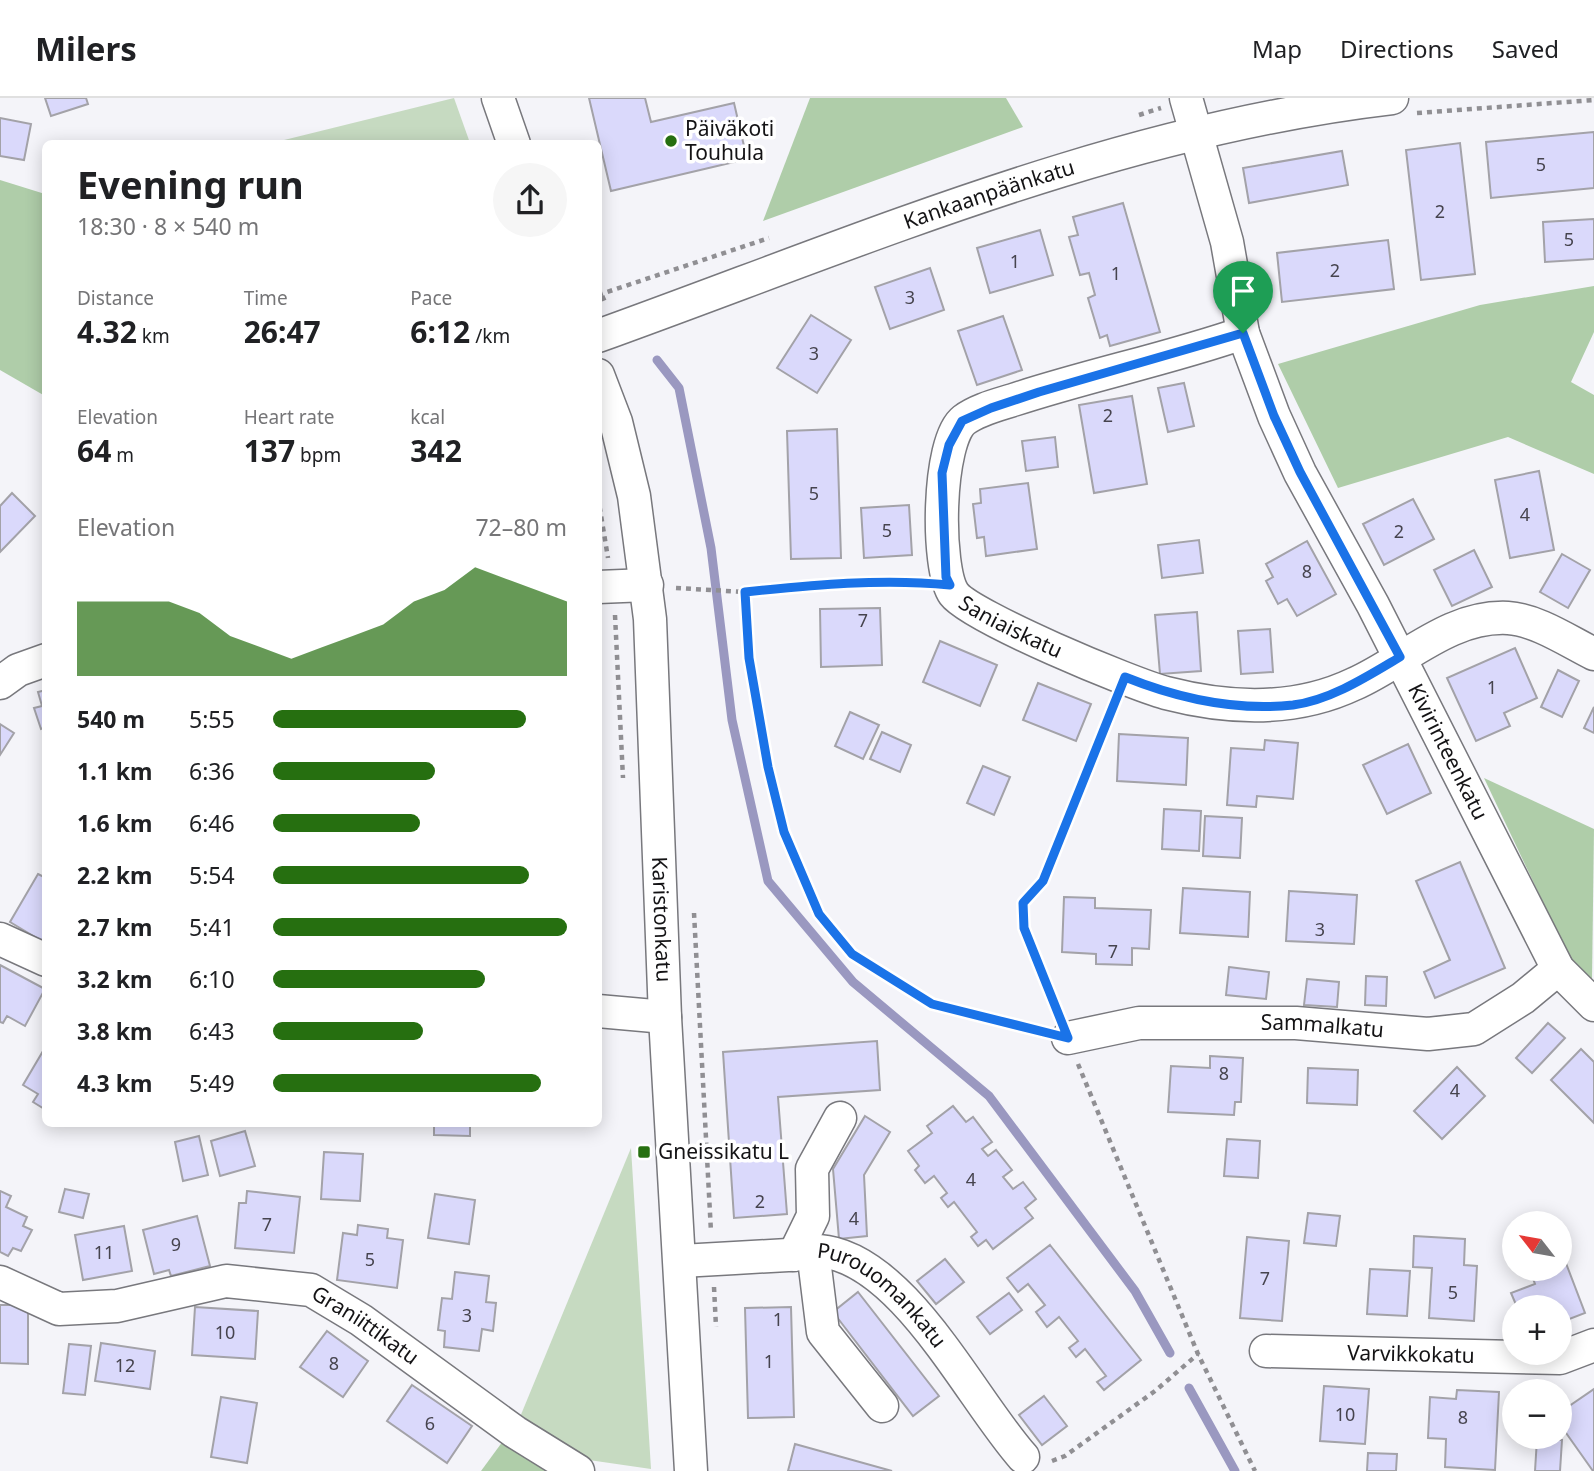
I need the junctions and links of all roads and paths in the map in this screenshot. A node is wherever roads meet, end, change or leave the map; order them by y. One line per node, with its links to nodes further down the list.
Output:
1 (498, 98): 6 (street)
2 (1186, 98): 5 (street, Kivirinteenkatu)
3 (1594, 100): 4 (path)
4 (1398, 106): 5 (street, Kankaanpäänkatu)
5 (1194, 132): 7 (street, Kivirinteenkatu); 8 (street, Kankaanpäänkatu)
6 (513, 140)
7 (1243, 333): 11 (street, Saniaiskatu); 16 (street, Kivirinteenkatu)
8 (602, 335)
9 (602, 386): 13 (street, Karistonkatu)
10 (602, 548): 12 (path)
11 (950, 585): 14 (path); 17 (street, Saniaiskatu)
12 (605, 587): 13 (street); 18 (path)
13 (661, 587): 14 (path); 24 (street, Karistonkatu)
14 (745, 592): 25 (path)
15 (1594, 653): 16 (street, Saniaiskatu)
16 (1400, 657): 17 (street, Saniaiskatu); 21 (street, Kivirinteenkatu)
17 (1125, 677): 25 (path)
18 (624, 790)
19 (0, 939): 20 (street)
20 (42, 958)
21 (1558, 969): 22 (street, Kivirinteenkatu); 25 (street, Sammalkatu)
22 (1594, 1005)
23 (602, 1011): 24 (street)
24 (665, 1017): 28 (street, Karistonkatu)
25 (1068, 1038): 32 (path)
26 (840, 1118): 27 (street)
27 (804, 1253): 28 (street, Purouomankatu); 33 (street); 34 (street, Purouomankatu)
28 (681, 1261): 36 (street, Karistonkatu)
29 (0, 1282): 35 (street, Graniittikatu)
30 (1594, 1345): 31 (street, Varvikkokatu)
31 (1266, 1351)
32 (1198, 1354): 34 (path); 37 (path)
33 (882, 1406)
34 (1023, 1457)
35 (578, 1471)
36 (691, 1471)
37 (1255, 1471)

